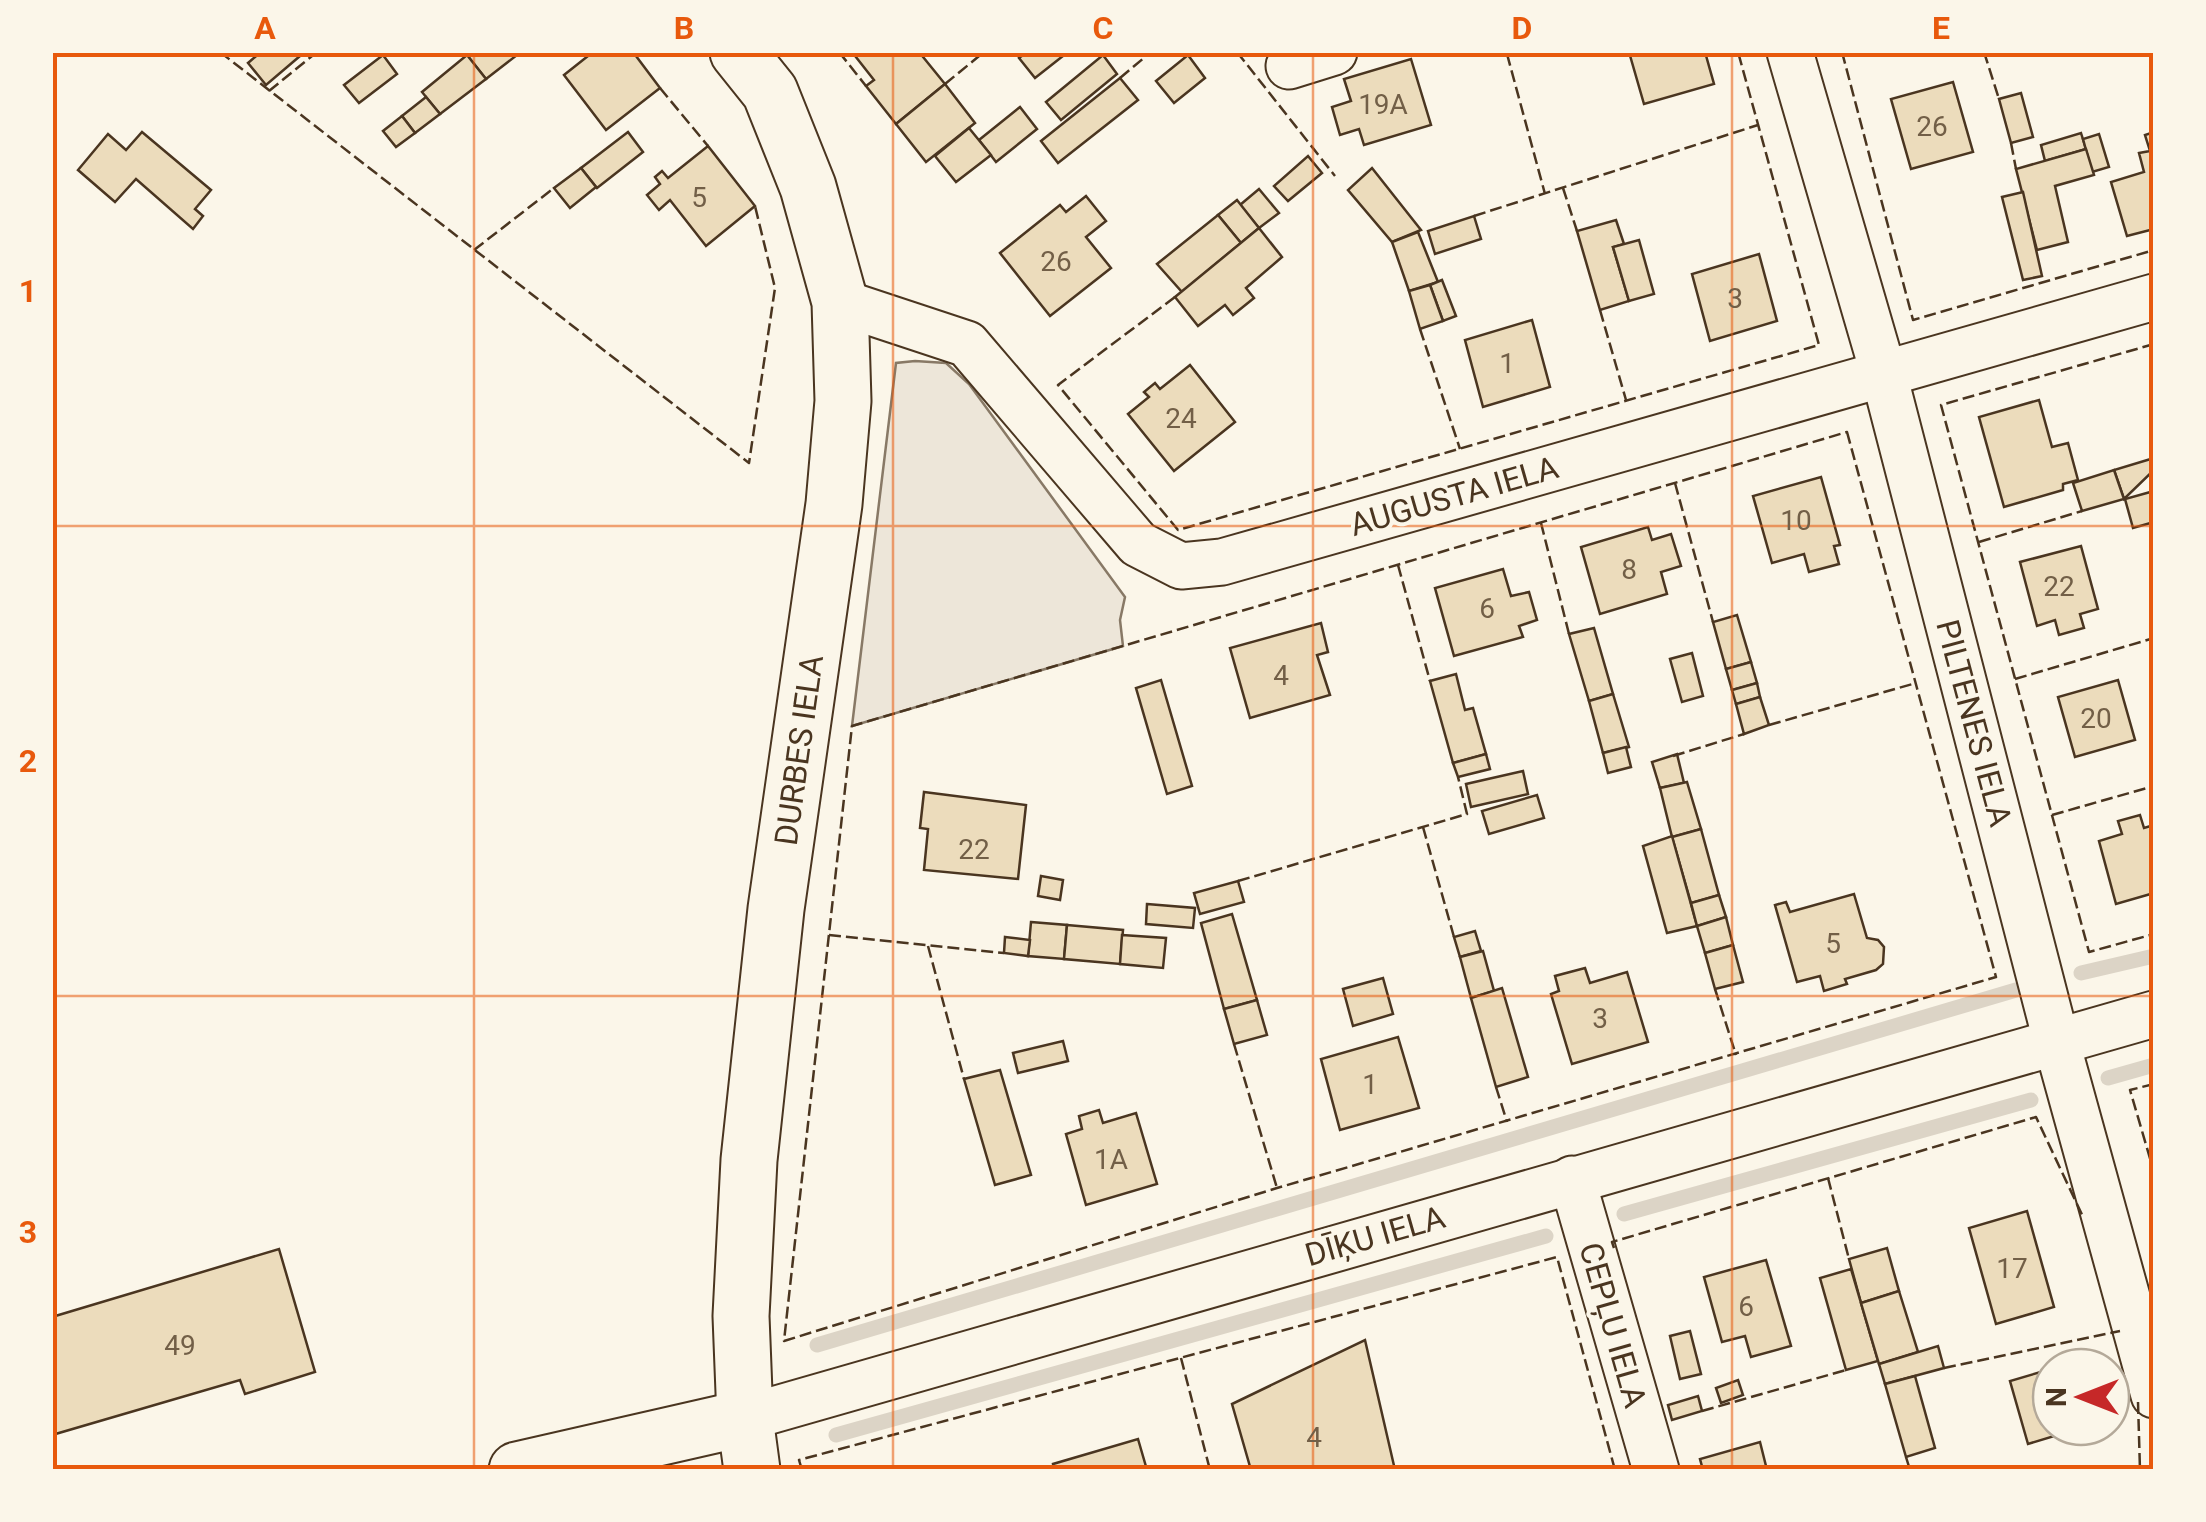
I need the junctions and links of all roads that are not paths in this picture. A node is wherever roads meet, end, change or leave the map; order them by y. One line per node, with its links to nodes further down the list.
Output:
1 (738, 52): 6 (main road, DURBES IELA)
2 (1334, 52): 4 (street)
3 (1790, 52): 7 (street, PILTENES IELA)
4 (1289, 66)
5 (2154, 298): 7 (street, AUGUSTA IELA)
6 (840, 302): 7 (street, AUGUSTA IELA); 12 (main road, DURBES IELA)
7 (1884, 375): 9 (street, PILTENES IELA)
8 (2154, 1014): 9 (street, DĪĶU IELA)
9 (2056, 1040): 10 (street, DĪĶU IELA); 11 (street, PILTENES IELA)
10 (1572, 1180): 12 (street, DĪĶU IELA); 16 (street, CEPĻU IELA)
11 (2154, 1395)
12 (748, 1444): 13 (main road, DĪĶU IELA)
13 (596, 1453): 14 (main road, DĪĶU IELA); 15 (main road, DĪĶU IELA)
14 (517, 1470)
15 (662, 1470)
16 (1656, 1470)

